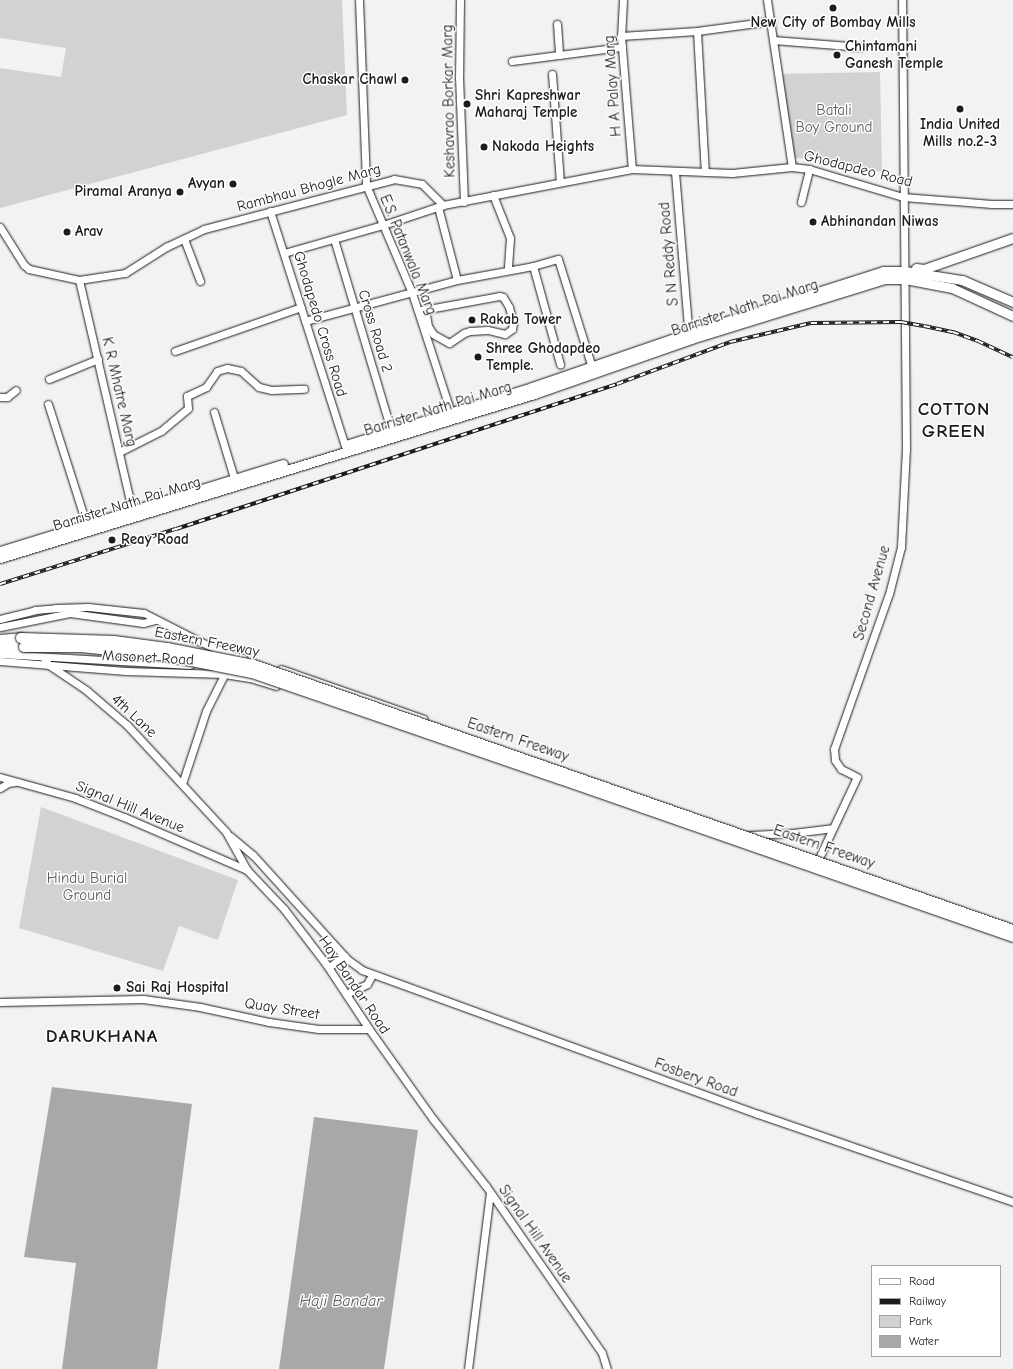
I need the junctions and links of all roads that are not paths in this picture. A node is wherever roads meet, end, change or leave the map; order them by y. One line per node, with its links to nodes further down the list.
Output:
1 (359, 0): 22 (street, E.S. Patanwala Marg)
2 (460, 0): 25 (street, Keshavrao Borkar Marg)
3 (623, 0): 9 (street, H A Palay Marg)
4 (767, 0): 6 (street)
5 (902, 0): 24 (street)
6 (771, 21): 8 (street); 10 (street)
7 (556, 24): 13 (street)
8 (697, 31): 9 (street); 20 (street)
9 (621, 36): 11 (street, H A Palay Marg)
10 (774, 40): 12 (street); 16 (street)
11 (622, 47): 13 (street); 17 (street, H A Palay Marg)
12 (862, 47)
13 (559, 55): 14 (street)
14 (512, 61)
15 (552, 74): 21 (street)
16 (792, 167): 18 (street, Ghodapdeo Road); 20 (street)
17 (632, 169): 19 (street); 21 (street)
18 (809, 169): 24 (street, Ghodapdeo Road); 26 (street)
19 (675, 172): 20 (street); 52 (street, S N Reddy Road)
20 (705, 172)
21 (560, 182): 23 (street)
22 (366, 185): 28 (street, Rambhau Bhogle Marg); 29 (street, Rambhau Bhogle Marg); 30 (street, E.S. Patanwala Marg)
23 (493, 195): 25 (street); 39 (street)
24 (903, 197): 27 (street, Ghodapdeo Road); 40 (street)
25 (464, 202): 28 (street)
26 (801, 202)
27 (1013, 204)
28 (440, 206): 30 (street); 42 (street)
29 (270, 210): 34 (street, Rambhau Bhogle Marg); 36 (street, Ghodapedo Cross Road)
30 (383, 225): 35 (street); 44 (street, E.S. Patanwala Marg)
31 (0, 227): 41 (street, Rambhau Bhogle Marg)
32 (1013, 233): 38 (main road)
33 (1013, 238): 38 (main road)
34 (184, 239): 41 (street, Rambhau Bhogle Marg); 43 (street)
35 (334, 239): 36 (street); 47 (street, Cross Road 2)
36 (284, 253): 46 (street, Ghodapedo Cross Road)
37 (533, 266): 39 (street); 55 (street); 56 (street)
38 (919, 267): 40 (main road)
39 (508, 270): 42 (street)
40 (905, 275): 45 (main road); 50 (main road); 52 (main road, Barrister Nath Pai Marg); 88 (street, Second Avenue)
41 (79, 280): 54 (street, K R Mhatre Marg)
42 (457, 280): 44 (street)
43 (200, 281)
44 (412, 293): 47 (street); 49 (street, E.S. Patanwala Marg)
45 (1013, 302)
46 (301, 307): 51 (street, Ghodapedo Cross Road); 53 (street)
47 (355, 308): 51 (street); 64 (street, Cross Road 2)
48 (425, 309): 48 (street); 49 (street)
49 (418, 310): 63 (street, E.S. Patanwala Marg)
50 (1013, 316)
51 (305, 321): 66 (street, Ghodapedo Cross Road)
52 (689, 336): 56 (main road, Barrister Nath Pai Marg)
53 (175, 351)
54 (98, 359): 57 (street); 67 (street, K R Mhatre Marg)
55 (560, 364)
56 (593, 370): 63 (main road, Barrister Nath Pai Marg)
57 (48, 379)
58 (304, 388): 67 (street)
59 (16, 390): 60 (street)
60 (0, 397)
61 (48, 404): 70 (street)
62 (214, 412): 68 (street)
63 (452, 416): 64 (main road, Barrister Nath Pai Marg); 65 (main road, Barrister Nath Pai Marg)
64 (391, 430): 65 (main road, Barrister Nath Pai Marg)
65 (362, 443): 66 (main road, Barrister Nath Pai Marg); 72 (main road, Barrister Nath Pai Marg)
66 (345, 446): 68 (main road, Barrister Nath Pai Marg)
67 (119, 452): 69 (street, K R Mhatre Marg)
68 (234, 478): 69 (main road, Barrister Nath Pai Marg)
69 (132, 510): 70 (main road, Barrister Nath Pai Marg)
70 (86, 523): 71 (main road, Barrister Nath Pai Marg)
71 (0, 551)
72 (0, 558)
73 (0, 619): 74 (street)
74 (155, 620): 75 (street); 79 (street)
75 (0, 627)
76 (0, 640): 94 (highway, Eastern Freeway, bridge)
77 (0, 648): 95 (highway, Eastern Freeway, bridge)
78 (0, 654): 80 (street)
79 (233, 656): 80 (street); 83 (street); 90 (street)
80 (43, 657): 82 (street)
81 (0, 661): 82 (street, 4th Lane)
82 (49, 665): 83 (street, Masonet Road); 86 (street, 4th Lane)
83 (224, 674): 86 (street); 91 (street, Masonet Road)
84 (0, 777): 85 (street, Signal Hill Avenue)
85 (19, 782): 87 (street); 93 (street, Signal Hill Avenue)
86 (182, 784): 89 (street, 4th Lane)
87 (0, 788)
88 (832, 828): 90 (street); 92 (street, Second Avenue)
89 (226, 832): 93 (street, 4th Lane); 96 (street, 4th Lane)
90 (750, 835): 91 (street); 92 (street)
91 (745, 847): 95 (street, Masonet Road)
92 (820, 858): 94 (street)
93 (248, 870): 97 (street, Hay Bandar Road)
94 (1013, 928)
95 (1013, 939)
96 (344, 956): 97 (street); 98 (street, 4th Lane)
97 (328, 967): 99 (street, Hay Bandar Road)
98 (372, 975): 99 (street); 104 (street, Fosbery Road)
99 (346, 994): 101 (street, Hay Bandar Road)
100 (0, 1002): 101 (street, Quay Street)
101 (369, 1029): 102 (street, Hay Bandar Road)
102 (433, 1119): 103 (street, Signal Hill Avenue)
103 (490, 1193): 105 (street); 106 (street, Signal Hill Avenue)
104 (1013, 1202)
105 (468, 1369)
106 (607, 1369)

